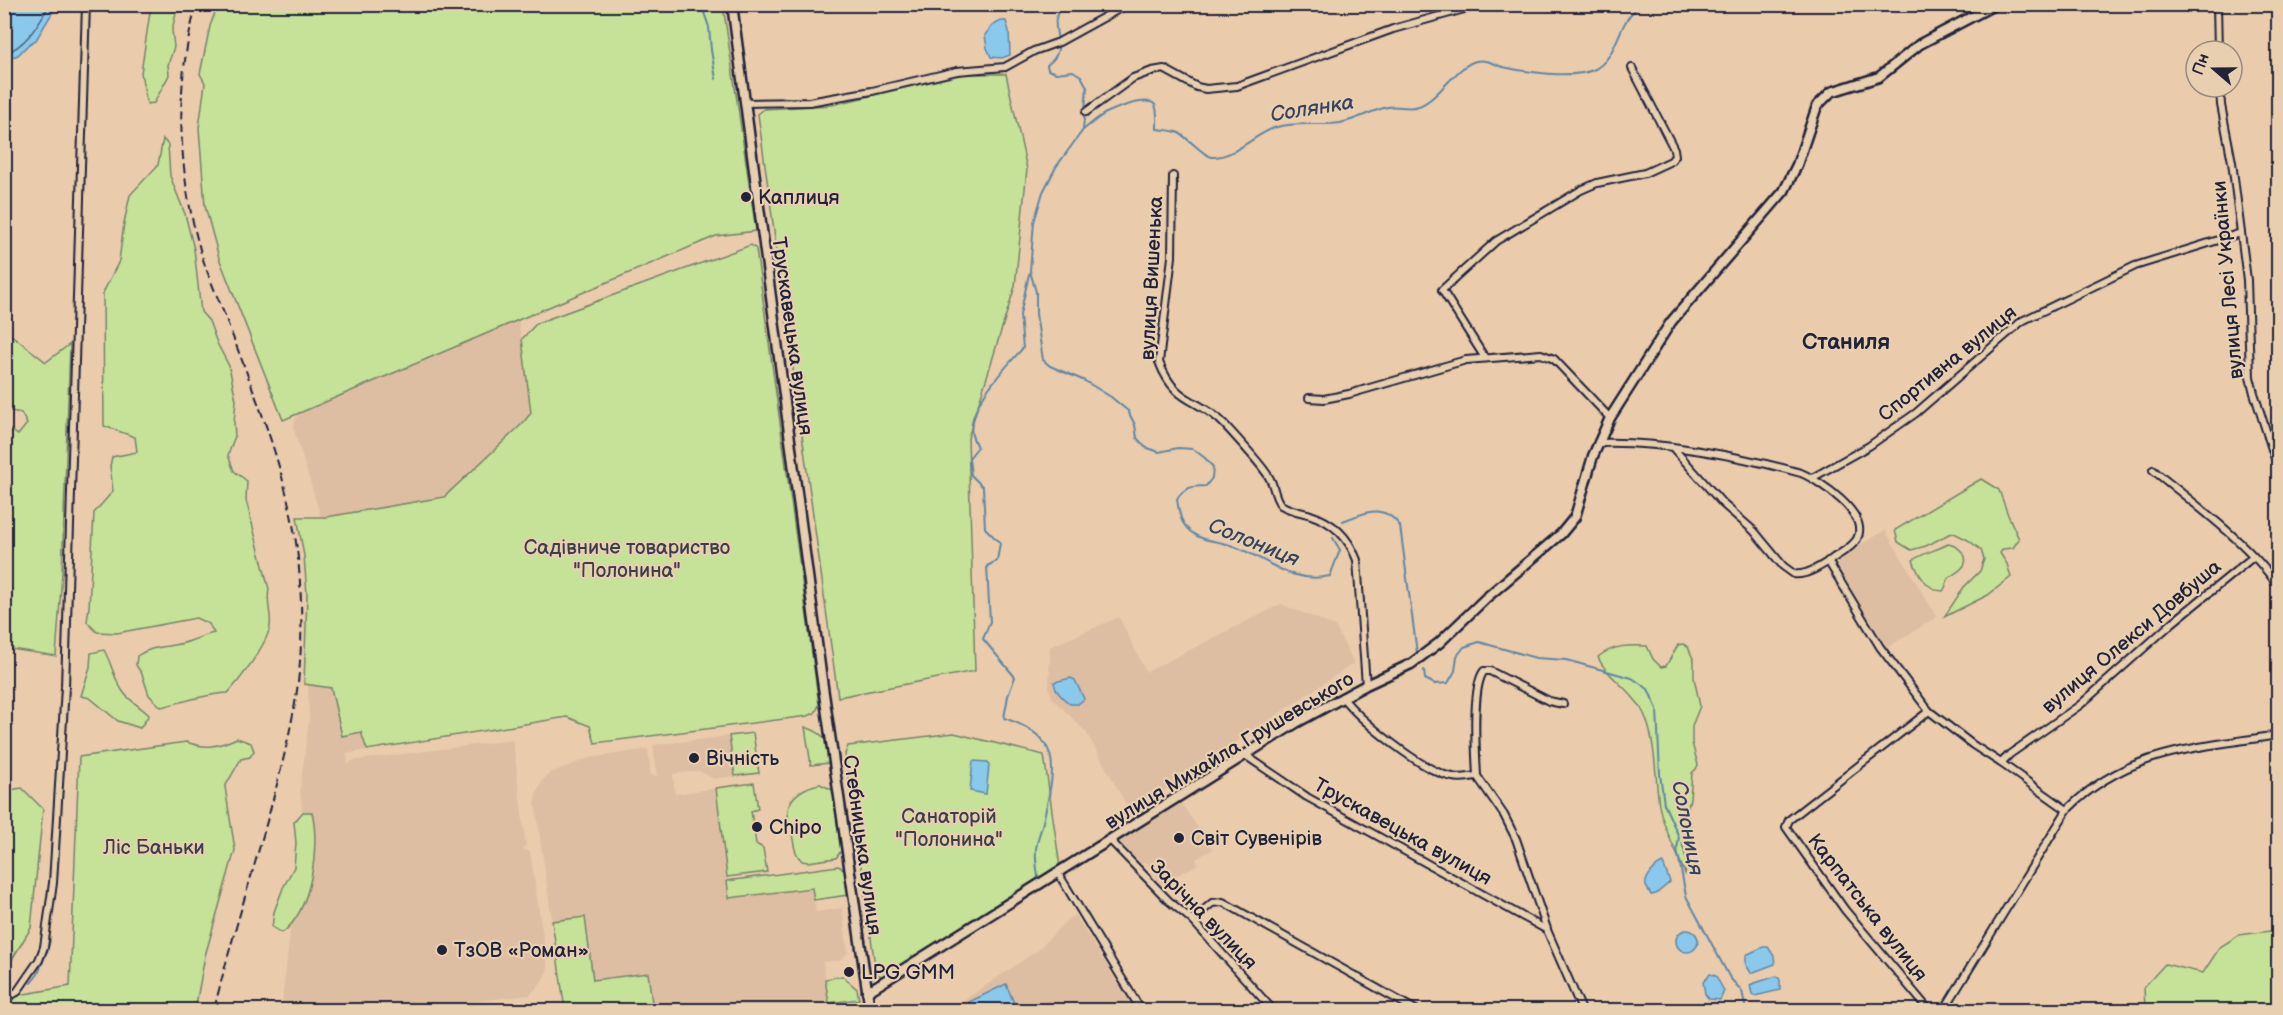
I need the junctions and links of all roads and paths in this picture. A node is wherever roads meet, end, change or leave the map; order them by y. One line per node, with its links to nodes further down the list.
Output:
1 (86, 4): 40 (street)
2 (732, 4): 10 (street, Трускавецька вулиця)
3 (1128, 4): 10 (street)
4 (1482, 4): 11 (street)
5 (1996, 4): 16 (street, вулиця Михайла Грушевського)
6 (2217, 4): 7 (street)
7 (2218, 39)
8 (1632, 68): 14 (street)
9 (2221, 99): 13 (street, вулиця Лесі Українки)
10 (745, 103): 29 (street, Трускавецька вулиця)
11 (1086, 112)
12 (1173, 176): 25 (street, вулиця Вишенька)
13 (2241, 233): 19 (street, вулиця Лесі Українки); 21 (street, Спортивна вулиця)
14 (1485, 358): 15 (street); 16 (street)
15 (1309, 398)
16 (1610, 418): 17 (street, вулиця Михайла Грушевського)
17 (1598, 443): 18 (street); 25 (street, вулиця Михайла Грушевського)
18 (1674, 449): 21 (street); 23 (street)
19 (2278, 468)
20 (2153, 470): 22 (street)
21 (1812, 478): 23 (street)
22 (2253, 556): 24 (street); 32 (street, вулиця Олекси Довбуша)
23 (1828, 561): 28 (street)
24 (2278, 582)
25 (1366, 685): 26 (street, вулиця Михайла Грушевського)
26 (1342, 697): 31 (street, вулиця Михайла Грушевського); 33 (street)
27 (1563, 704): 33 (street)
28 (1929, 711): 32 (street); 46 (street, Карпатська вулиця)
29 (828, 719): 39 (street, Стебницька вулиця)
30 (2278, 735): 34 (street)
31 (1245, 755): 35 (street, вулиця Михайла Грушевського); 38 (street, Трускавецька вулиця)
32 (2001, 763): 34 (street)
33 (1477, 776): 38 (street, Трускавецька вулиця)
34 (2067, 810): 47 (street)
35 (1111, 841): 36 (street, вулиця Михайла Грушевського); 37 (street, Зарічна вулиця)
36 (1058, 873): 39 (street, вулиця Михайла Грушевського); 42 (street)
37 (1192, 920): 43 (street, Зарічна вулиця); 44 (street)
38 (1547, 930): 45 (street, Трускавецька вулиця)
39 (871, 990): 41 (street, Стебницька вулиця)
40 (4, 999)
41 (870, 1011)
42 (1141, 1011)
43 (1273, 1011)
44 (1416, 1011)
45 (1582, 1011)
46 (1929, 1011)
47 (1944, 1011)

